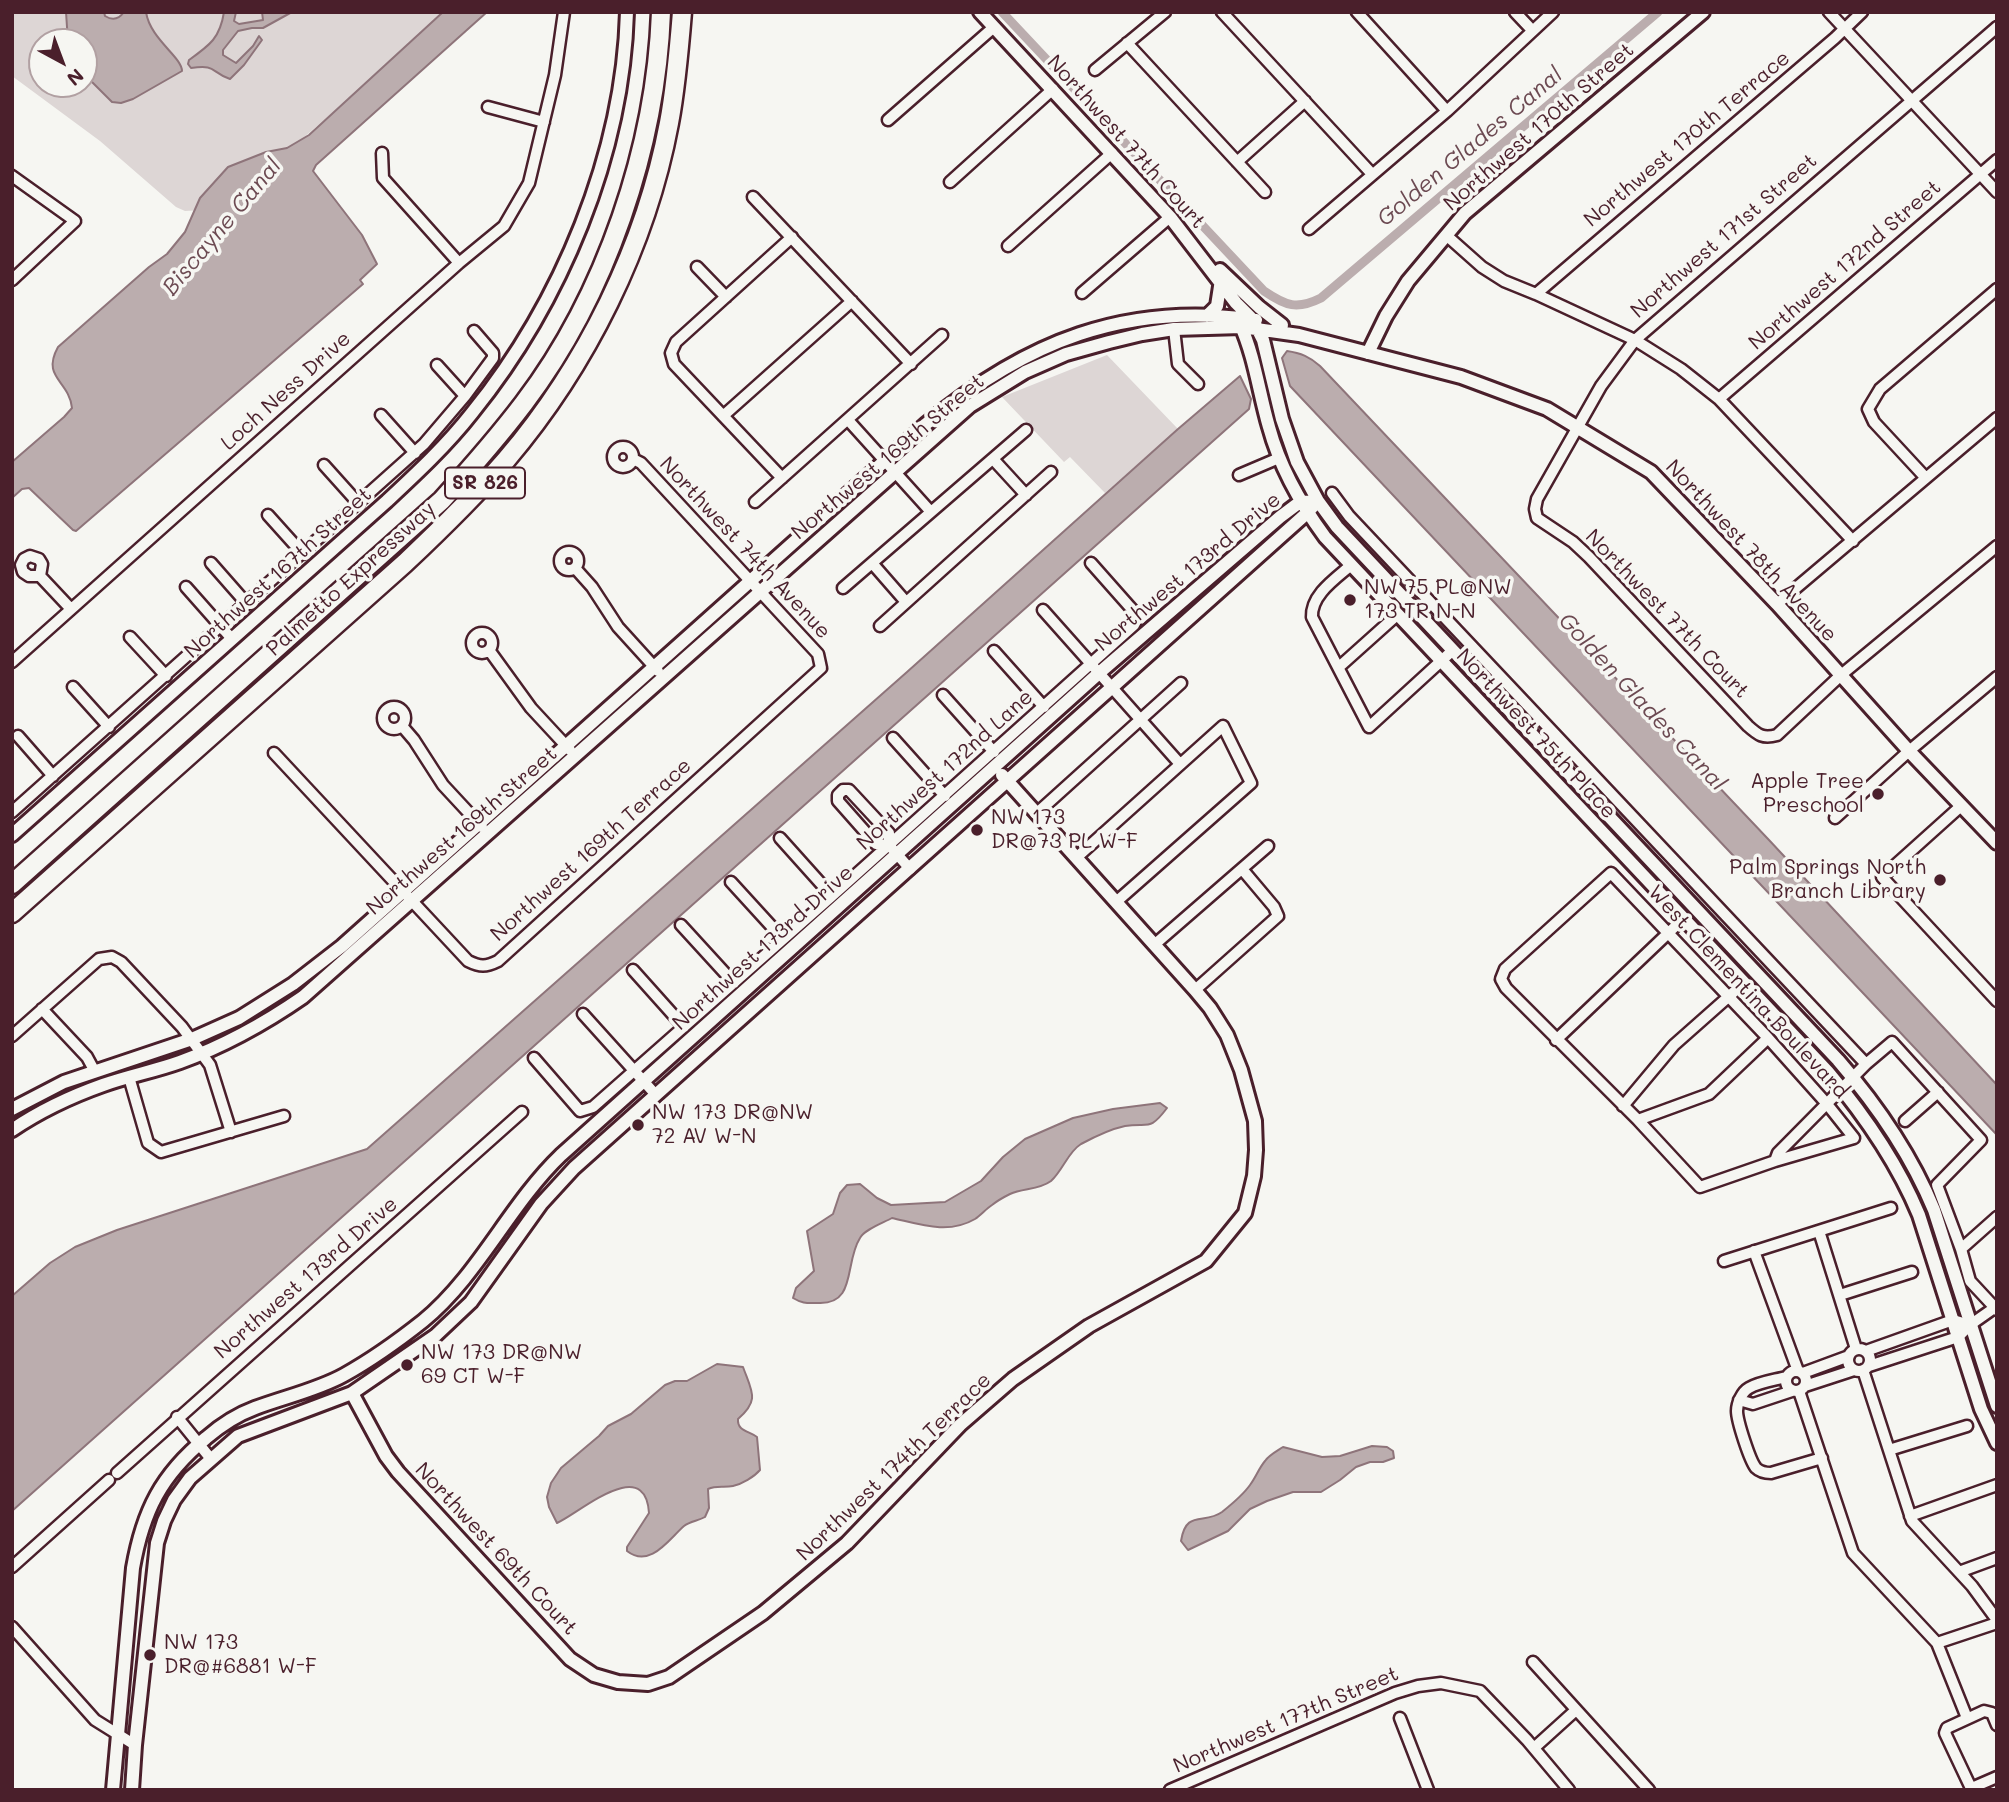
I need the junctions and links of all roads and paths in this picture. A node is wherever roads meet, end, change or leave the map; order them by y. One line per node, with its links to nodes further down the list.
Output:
1 (564, 12): 26 (street, Loch Ness Drive)
2 (627, 12): 122 (street, Northwest 167th Street)
3 (662, 12): 175 (highway, Palmetto Expressway / SR 826)
4 (682, 12): 162 (highway, Palmetto Expressway / SR 826)
5 (980, 12): 14 (street, Northwest 77th Court)
6 (1165, 12): 18 (street)
7 (1222, 12): 22 (street)
8 (1516, 12): 17 (street)
9 (1553, 12): 17 (street)
10 (1703, 12): 40 (street, Northwest 170th Street)
11 (1829, 12): 16 (street)
12 (1861, 12): 16 (street, Northwest 170th Terrace)
13 (1360, 13): 24 (street)
14 (994, 27): 20 (street, Northwest 77th Court); 25 (street)
15 (1997, 27): 21 (street, Northwest 171st Street)
16 (1844, 29): 21 (street); 50 (street, Northwest 170th Terrace)
17 (1532, 30): 24 (street)
18 (1127, 43): 19 (street); 30 (street)
19 (1095, 70)
20 (1053, 89): 28 (street, Northwest 77th Court); 34 (street)
21 (1910, 100): 32 (street); 62 (street, Northwest 171st Street)
22 (1305, 101): 30 (street); 31 (street)
23 (488, 107): 26 (street)
24 (1447, 111): 31 (street)
25 (888, 120)
26 (544, 122): 44 (street, Loch Ness Drive)
27 (382, 153): 44 (street)
28 (1112, 153): 38 (street, Northwest 77th Court); 43 (street)
29 (1997, 160): 32 (street, Northwest 172nd Street)
30 (1237, 162): 35 (street)
31 (1372, 173): 39 (street)
32 (1980, 174): 36 (street); 70 (street, Northwest 172nd Street)
33 (12, 176): 47 (street)
34 (950, 182)
35 (1265, 192)
36 (1997, 192)
37 (753, 197): 41 (street)
38 (1170, 217): 42 (street, Northwest 77th Court); 49 (street)
39 (1309, 229)
40 (1446, 235): 50 (street); 63 (street, Northwest 170th Street)
41 (792, 237): 51 (street); 52 (street)
42 (1192, 243): 46 (street, Northwest 77th Court); 60 (street)
43 (1008, 246)
44 (459, 263): 116 (street, Loch Ness Drive)
45 (697, 267): 51 (street)
46 (1221, 280): 53 (street, Northwest 77th Court); 54 (street)
47 (12, 281)
48 (1997, 289): 86 (street)
49 (1082, 293)
50 (1536, 294): 62 (street)
51 (726, 297): 72 (street)
52 (852, 301): 66 (street); 72 (street)
53 (1236, 303): 55 (street, Northwest 75th Place); 56 (street, Northwest 75th Place)
54 (1207, 316): 55 (street, Northwest 169th Street); 81 (street, Northwest 169th Street)
55 (1240, 323): 56 (street, Northwest 169th Street); 57 (street, Northwest 169th Street); 64 (street, Northwest 75th Place)
56 (1256, 324): 60 (street, Northwest 169th Street); 65 (street, Northwest 75th Place)
57 (1223, 328): 58 (street, Northwest 169th Street); 64 (street)
58 (1174, 329): 68 (street); 83 (street, Northwest 169th Street)
59 (474, 331): 69 (street)
60 (1289, 331): 63 (street, Northwest 78th Avenue); 65 (street)
61 (942, 335): 66 (street)
62 (1635, 340): 70 (street); 75 (street, Northwest 171st Street)
63 (1368, 353): 75 (street, Northwest 78th Avenue)
64 (1252, 355): 78 (street, Northwest 75th Place)
65 (1268, 356): 90 (street, Northwest 75th Place)
66 (911, 364): 74 (street)
67 (437, 365): 69 (street)
68 (1198, 384)
69 (465, 397): 77 (street)
70 (1719, 399): 100 (street)
71 (381, 415): 77 (street)
72 (723, 416): 87 (street)
73 (1997, 418): 86 (street)
74 (848, 420): 81 (street); 87 (street)
75 (1577, 426): 98 (street, Northwest 171st Street); 115 (street, Northwest 78th Avenue)
76 (1026, 430): 80 (street)
77 (415, 453): 93 (street)
78 (1279, 458): 85 (street); 92 (street, Northwest 75th Place)
79 (633, 459): 109 (street, Northwest 74th Avenue)
80 (993, 459): 89 (street); 94 (street)
81 (884, 461): 83 (street); 109 (street, Northwest 169th Street)
82 (324, 465): 93 (street)
83 (895, 472): 94 (street); 112 (street, Northwest 169th Street)
84 (1051, 472): 89 (street)
85 (1239, 475)
86 (1925, 477): 100 (street)
87 (782, 478): 91 (street)
88 (1332, 493): 97 (street)
89 (1026, 495): 113 (street)
90 (1318, 500): 92 (street, Northwest 173rd Drive); 95 (street, Northwest 173rd Drive); 99 (street, Northwest 75th Place)
91 (755, 502)
92 (1300, 502): 95 (street, Northwest 75th Place); 130 (street, Northwest 173rd Drive)
93 (359, 504): 102 (street)
94 (931, 512): 105 (street)
95 (1307, 513): 106 (street, Northwest 75th Place); 137 (street, Northwest 173rd Drive)
96 (268, 515): 102 (street)
97 (1349, 516): 99 (street); 161 (street)
98 (1537, 518): 131 (street, Northwest 77th Court)
99 (1337, 527): 125 (street, Northwest 75th Place)
100 (1853, 541): 115 (street)
101 (1997, 546): 131 (street)
102 (303, 554): 114 (street)
103 (211, 563): 114 (street)
104 (1091, 563): 130 (street, Northwest 172nd Lane)
105 (872, 564): 111 (street); 113 (street)
106 (1350, 566): 118 (street, Northwest 75th Place); 129 (street)
107 (575, 568): 128 (street)
108 (40, 576): 116 (street)
109 (751, 579): 112 (street, Northwest 74th Avenue); 128 (street, Northwest 169th Street)
110 (186, 587): 120 (street)
111 (843, 588)
112 (762, 591): 133 (street, Northwest 169th Street); 149 (street, Northwest 74th Avenue)
113 (906, 602): 119 (street)
114 (247, 604): 120 (street)
115 (1777, 604): 131 (street, Northwest 78th Avenue)
116 (71, 609): 126 (street, Loch Ness Drive)
117 (1044, 610): 130 (street)
118 (1397, 615): 127 (street, Northwest 75th Place); 129 (street)
119 (880, 626)
120 (221, 627): 122 (street); 132 (street)
121 (130, 637): 132 (street)
122 (232, 639): 164 (street, Northwest 167th Street)
123 (489, 650): 145 (street)
124 (994, 651): 139 (street)
125 (1452, 651): 127 (street); 165 (street, Northwest 75th Place)
126 (12, 662)
127 (1441, 662): 129 (street); 169 (street, Northwest 75th Place)
128 (654, 666): 133 (street); 145 (street, Northwest 169th Street)
129 (1339, 667)
130 (1096, 668): 137 (street); 139 (street, Northwest 172nd Lane); 152 (street, Northwest 173rd Drive)
131 (1841, 676): 146 (street, Northwest 78th Avenue)
132 (166, 677): 142 (street)
133 (664, 677): 150 (street, Northwest 169th Street)
134 (1997, 677): 146 (street)
135 (1181, 682): 140 (street)
136 (74, 687): 142 (street)
137 (1112, 687): 140 (street); 154 (street, Northwest 173rd Drive)
138 (943, 695): 147 (street)
139 (1044, 707): 147 (street, Northwest 172nd Lane)
140 (1140, 719): 151 (street); 158 (street)
141 (402, 726): 160 (street)
142 (109, 727): 153 (street)
143 (18, 736): 153 (street)
144 (893, 738): 155 (street)
145 (566, 745): 150 (street); 160 (street, Northwest 169th Street)
146 (1909, 751): 156 (street, Northwest 78th Avenue); 159 (street)
147 (994, 752): 155 (street, Northwest 172nd Lane)
148 (274, 753): 176 (street)
149 (727, 753): 176 (street, Northwest 169th Terrace)
150 (576, 756): 163 (street, Northwest 169th Street)
151 (1180, 764): 171 (street); 178 (street)
152 (994, 766): 154 (street); 170 (street, Northwest 173rd Drive)
153 (53, 776): 157 (street)
154 (1007, 781): 158 (street); 172 (street, Northwest 173rd Drive)
155 (945, 796): 170 (street, Northwest 172nd Lane)
156 (1961, 806): 167 (street, Northwest 78th Avenue); 192 (street)
157 (12, 812)
158 (1037, 813): 171 (street)
159 (1835, 818)
160 (478, 823): 163 (street); 176 (street, Northwest 169th Street)
161 (1642, 824): 165 (street); 202 (street)
162 (101, 834): 179 (highway, Palmetto Expressway / SR 826); 183 (highway)
163 (488, 834): 176 (street, Northwest 169th Street)
164 (12, 835)
165 (1627, 837): 169 (street); 182 (street, Northwest 75th Place)
166 (780, 838): 177 (street)
167 (1997, 843)
168 (1268, 846): 173 (street)
169 (1616, 847): 180 (street, Northwest 75th Place)
170 (893, 850): 170 (street); 172 (street); 177 (street, Northwest 172nd Lane); 207 (street, Northwest 173rd Drive)
171 (1076, 858): 178 (street)
172 (910, 869): 210 (street, Northwest 173rd Drive)
173 (1242, 869): 186 (street); 190 (street)
174 (731, 882): 185 (street)
175 (12, 884)
176 (407, 896): 198 (street, Northwest 169th Street); 200 (street, Northwest 169th Street)
177 (832, 896): 185 (street, Northwest 172nd Lane)
178 (1116, 902): 186 (street)
179 (12, 913)
180 (1683, 919): 182 (street); 184 (street); 189 (street, Northwest 75th Place)
181 (681, 925): 188 (street)
182 (1712, 927): 206 (street, Northwest 75th Place)
183 (12, 928)
184 (1668, 932): 191 (street, West Clementina Boulevard); 199 (street); 199 (street, West Clementina Boulevard)
185 (782, 939): 188 (street, Northwest 172nd Lane)
186 (1154, 945): 190 (street)
187 (633, 970): 195 (street)
188 (734, 983): 195 (street, Northwest 172nd Lane)
189 (1744, 983): 191 (street); 208 (street, Northwest 75th Place)
190 (1195, 990): 261 (street, Northwest 174th Terrace)
191 (1729, 998): 197 (street, West Clementina Boulevard); 212 (street)
192 (1997, 1001)
193 (43, 1009): 196 (street); 198 (street); 203 (street)
194 (583, 1014): 204 (street)
195 (684, 1027): 204 (street, Northwest 172nd Lane)
196 (12, 1036)
197 (1768, 1038): 211 (street, West Clementina Boulevard); 216 (street)
198 (192, 1040): 200 (street); 203 (street, Northwest 169th Street)
199 (1556, 1040): 212 (street)
200 (202, 1054): 205 (street, Northwest 169th Street); 219 (street)
201 (534, 1058): 204 (street, Northwest 172nd Lane)
202 (1866, 1064): 206 (street); 209 (street)
203 (94, 1070): 213 (street, Northwest 169th Street)
204 (634, 1070): 207 (street)
205 (129, 1077): 218 (street, Northwest 169th Street); 219 (street)
206 (1853, 1078): 208 (street); 233 (street, Northwest 75th Place)
207 (644, 1081): 210 (street); 229 (street, Northwest 173rd Drive)
208 (1842, 1089): 211 (street); 232 (street, Northwest 75th Place)
209 (1938, 1092): 217 (street); 224 (street)
210 (656, 1095): 231 (street, Northwest 173rd Drive)
211 (1827, 1104): 220 (street); 220 (street, West Clementina Boulevard)
212 (1623, 1105): 216 (street)
213 (12, 1109)
214 (522, 1112): 243 (street, Northwest 173rd Drive)
215 (284, 1116): 219 (street)
216 (1637, 1120): 220 (street)
217 (1905, 1121)
218 (12, 1130)
219 (231, 1132)
220 (1775, 1161)
221 (1891, 1208): 223 (street)
222 (1997, 1217): 224 (street)
223 (1819, 1231): 225 (street); 228 (street)
224 (1961, 1249): 230 (street)
225 (1754, 1251): 226 (street); 237 (street)
226 (1724, 1261)
227 (1912, 1272): 228 (street)
228 (1840, 1296): 235 (street)
229 (440, 1305): 231 (street); 246 (street, Northwest 173rd Drive)
230 (1996, 1308): 233 (street)
231 (453, 1319): 240 (street, Northwest 173rd Drive)
232 (1953, 1320): 233 (street); 234 (street, Northwest 75th Place); 235 (street)
233 (1970, 1325): 234 (street); 242 (street, Northwest 75th Place)
234 (1958, 1337): 236 (street); 245 (street, Northwest 75th Place)
235 (1857, 1352): 236 (street); 236 (street); 237 (street)
236 (1862, 1368): 239 (street); 247 (street)
237 (1800, 1372): 238 (street); 239 (street)
238 (1786, 1377): 239 (street); 241 (street)
239 (1799, 1390): 241 (street); 249 (street)
240 (352, 1393): 248 (street, Northwest 173rd Drive); 261 (street, Northwest 69th Court)
241 (1739, 1401): 249 (street)
242 (1997, 1406)
243 (177, 1417): 246 (street); 250 (street, Northwest 173rd Drive)
244 (1967, 1426): 247 (street)
245 (1997, 1443)
246 (198, 1444): 248 (street); 266 (street, Northwest 173rd Drive)
247 (1889, 1450): 253 (street)
248 (211, 1458): 267 (street, Northwest 173rd Drive)
249 (1822, 1458): 259 (street)
250 (117, 1472)
251 (109, 1480): 255 (street)
252 (1997, 1485): 253 (street)
253 (1910, 1516): 256 (street)
254 (1997, 1558): 256 (street)
255 (12, 1567)
256 (1959, 1572): 257 (street)
257 (1997, 1621): 259 (street)
258 (12, 1627): 266 (street)
259 (1937, 1643): 264 (street)
260 (1533, 1662): 262 (street)
261 (648, 1685)
262 (1576, 1710): 268 (street); 270 (street)
263 (1400, 1718): 274 (street)
264 (1967, 1718): 265 (street); 269 (street)
265 (1997, 1725)
266 (117, 1734): 267 (street); 271 (street, Northwest 173rd Drive)
267 (135, 1745): 272 (street, Northwest 173rd Drive)
268 (1534, 1748): 273 (street, Northwest 177th Street); 275 (street, Northwest 177th Street)
269 (1997, 1777)
270 (1643, 1788)
271 (113, 1790)
272 (132, 1790)
273 (1170, 1790)
274 (1428, 1790)
275 (1569, 1790)

